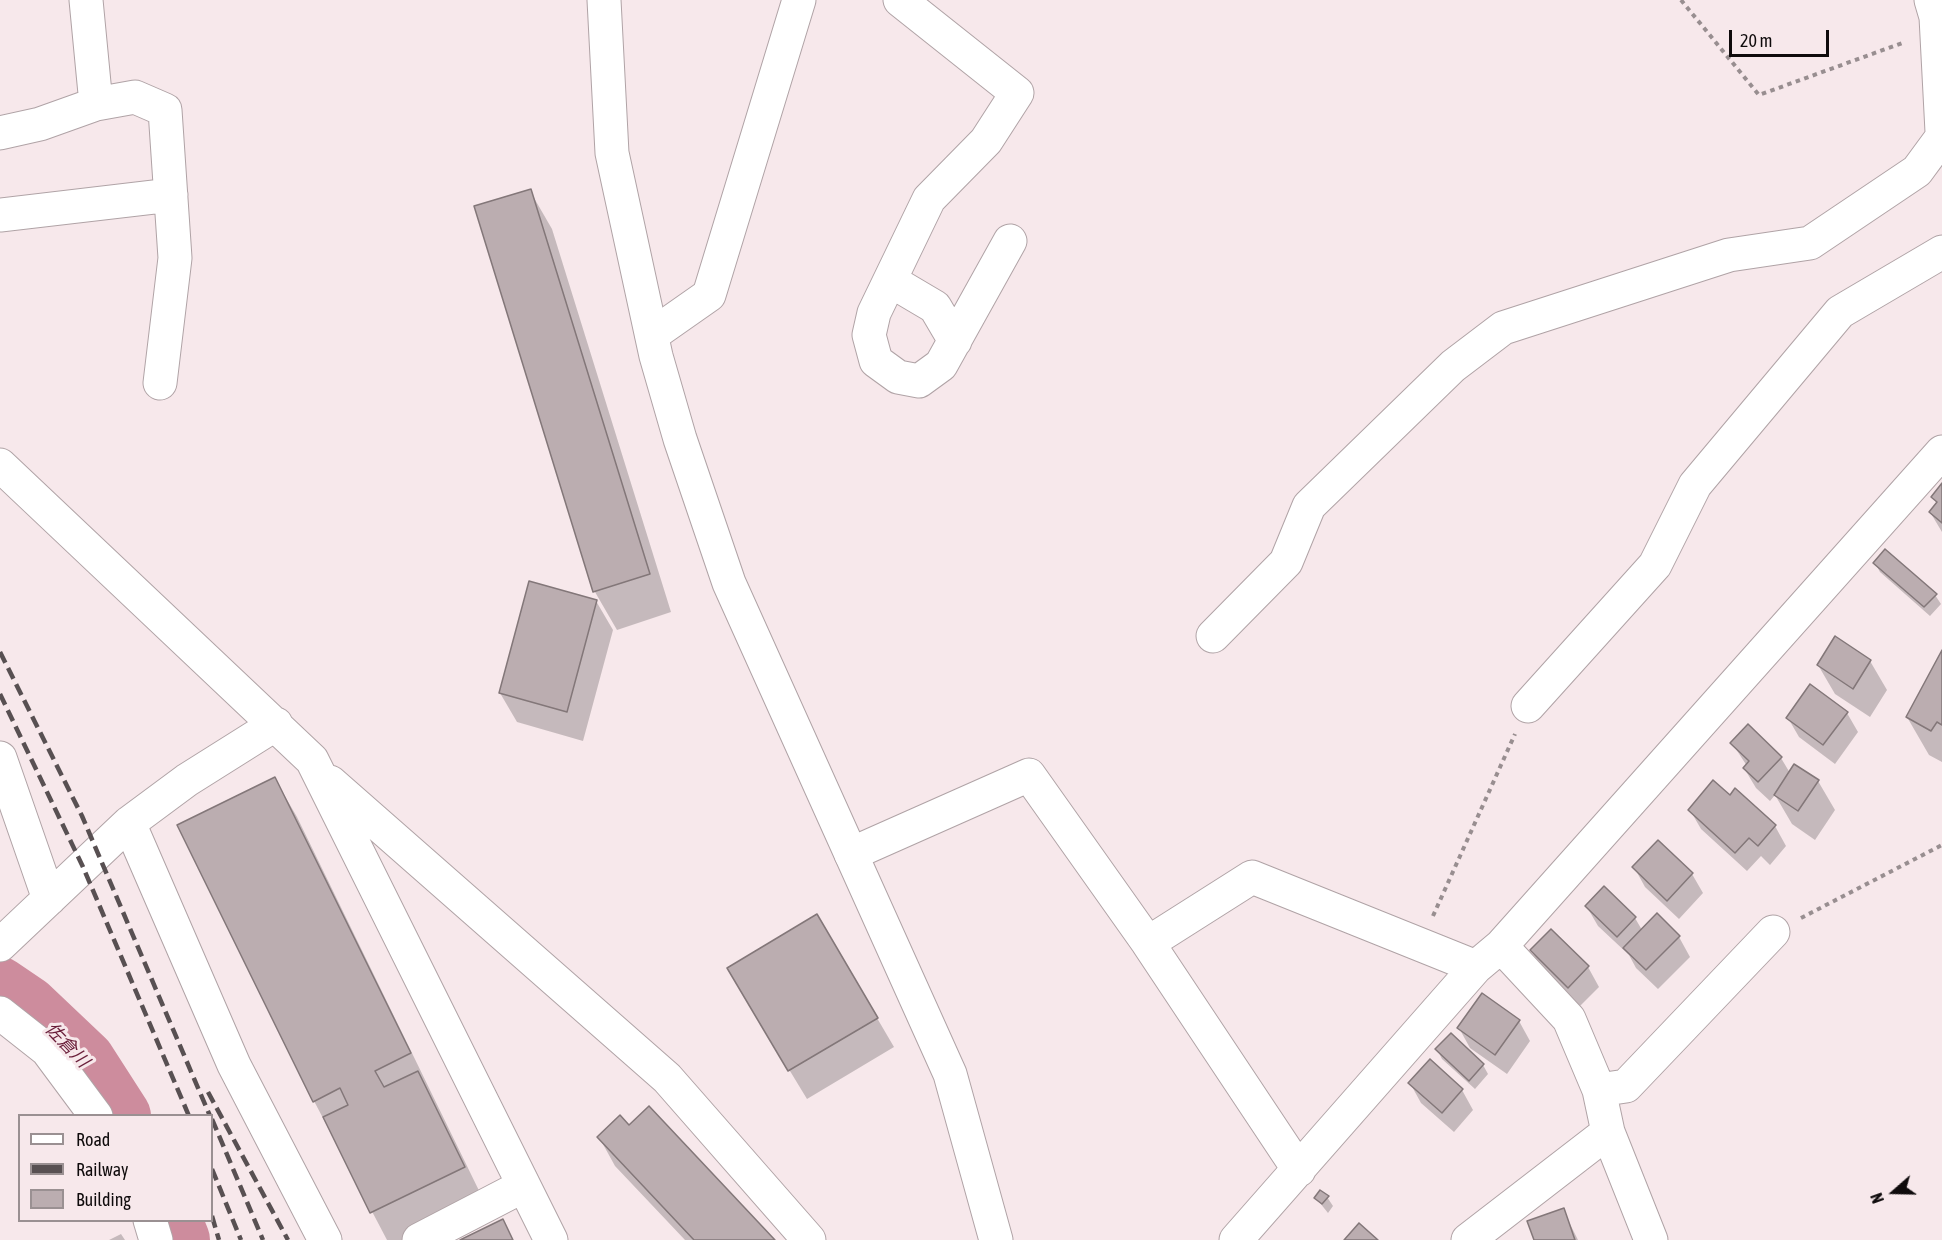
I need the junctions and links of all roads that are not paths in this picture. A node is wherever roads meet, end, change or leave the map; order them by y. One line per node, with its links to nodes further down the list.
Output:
1 (86, 0): 6 (street)
2 (604, 0): 15 (street)
3 (799, 0): 15 (street)
4 (900, 0): 14 (street)
5 (1936, 20): 7 (street)
6 (96, 104): 8 (street); 10 (street)
7 (1942, 132)
8 (0, 133)
9 (1942, 137): 20 (street)
10 (171, 195): 11 (street); 17 (street)
11 (0, 215)
12 (1010, 241): 16 (street)
13 (1942, 252): 21 (street)
14 (891, 281): 16 (street); 16 (street)
15 (652, 335): 26 (street)
16 (955, 341)
17 (160, 383)
18 (1942, 452): 31 (street)
19 (0, 465): 22 (street)
20 (1213, 636)
21 (1528, 706)
22 (276, 724): 24 (street); 25 (street)
23 (0, 758): 27 (street)
24 (318, 771): 38 (street); 44 (street)
25 (129, 823): 27 (street); 41 (street)
26 (851, 854): 29 (street); 45 (street)
27 (49, 899): 30 (street)
28 (1773, 932): 34 (street)
29 (1148, 943): 32 (street); 37 (street)
30 (0, 945)
31 (1501, 946): 32 (street); 34 (street)
32 (1476, 967): 37 (street)
33 (0, 1013): 35 (street)
34 (1599, 1090): 36 (street)
35 (95, 1114)
36 (1608, 1132): 47 (street); 48 (street)
37 (1299, 1170): 46 (street)
38 (523, 1186): 42 (street); 43 (street)
39 (150, 1222): 40 (street)
40 (156, 1240)
41 (325, 1240)
42 (419, 1240)
43 (551, 1240)
44 (809, 1240)
45 (996, 1240)
46 (1236, 1240)
47 (1468, 1240)
48 (1651, 1240)

